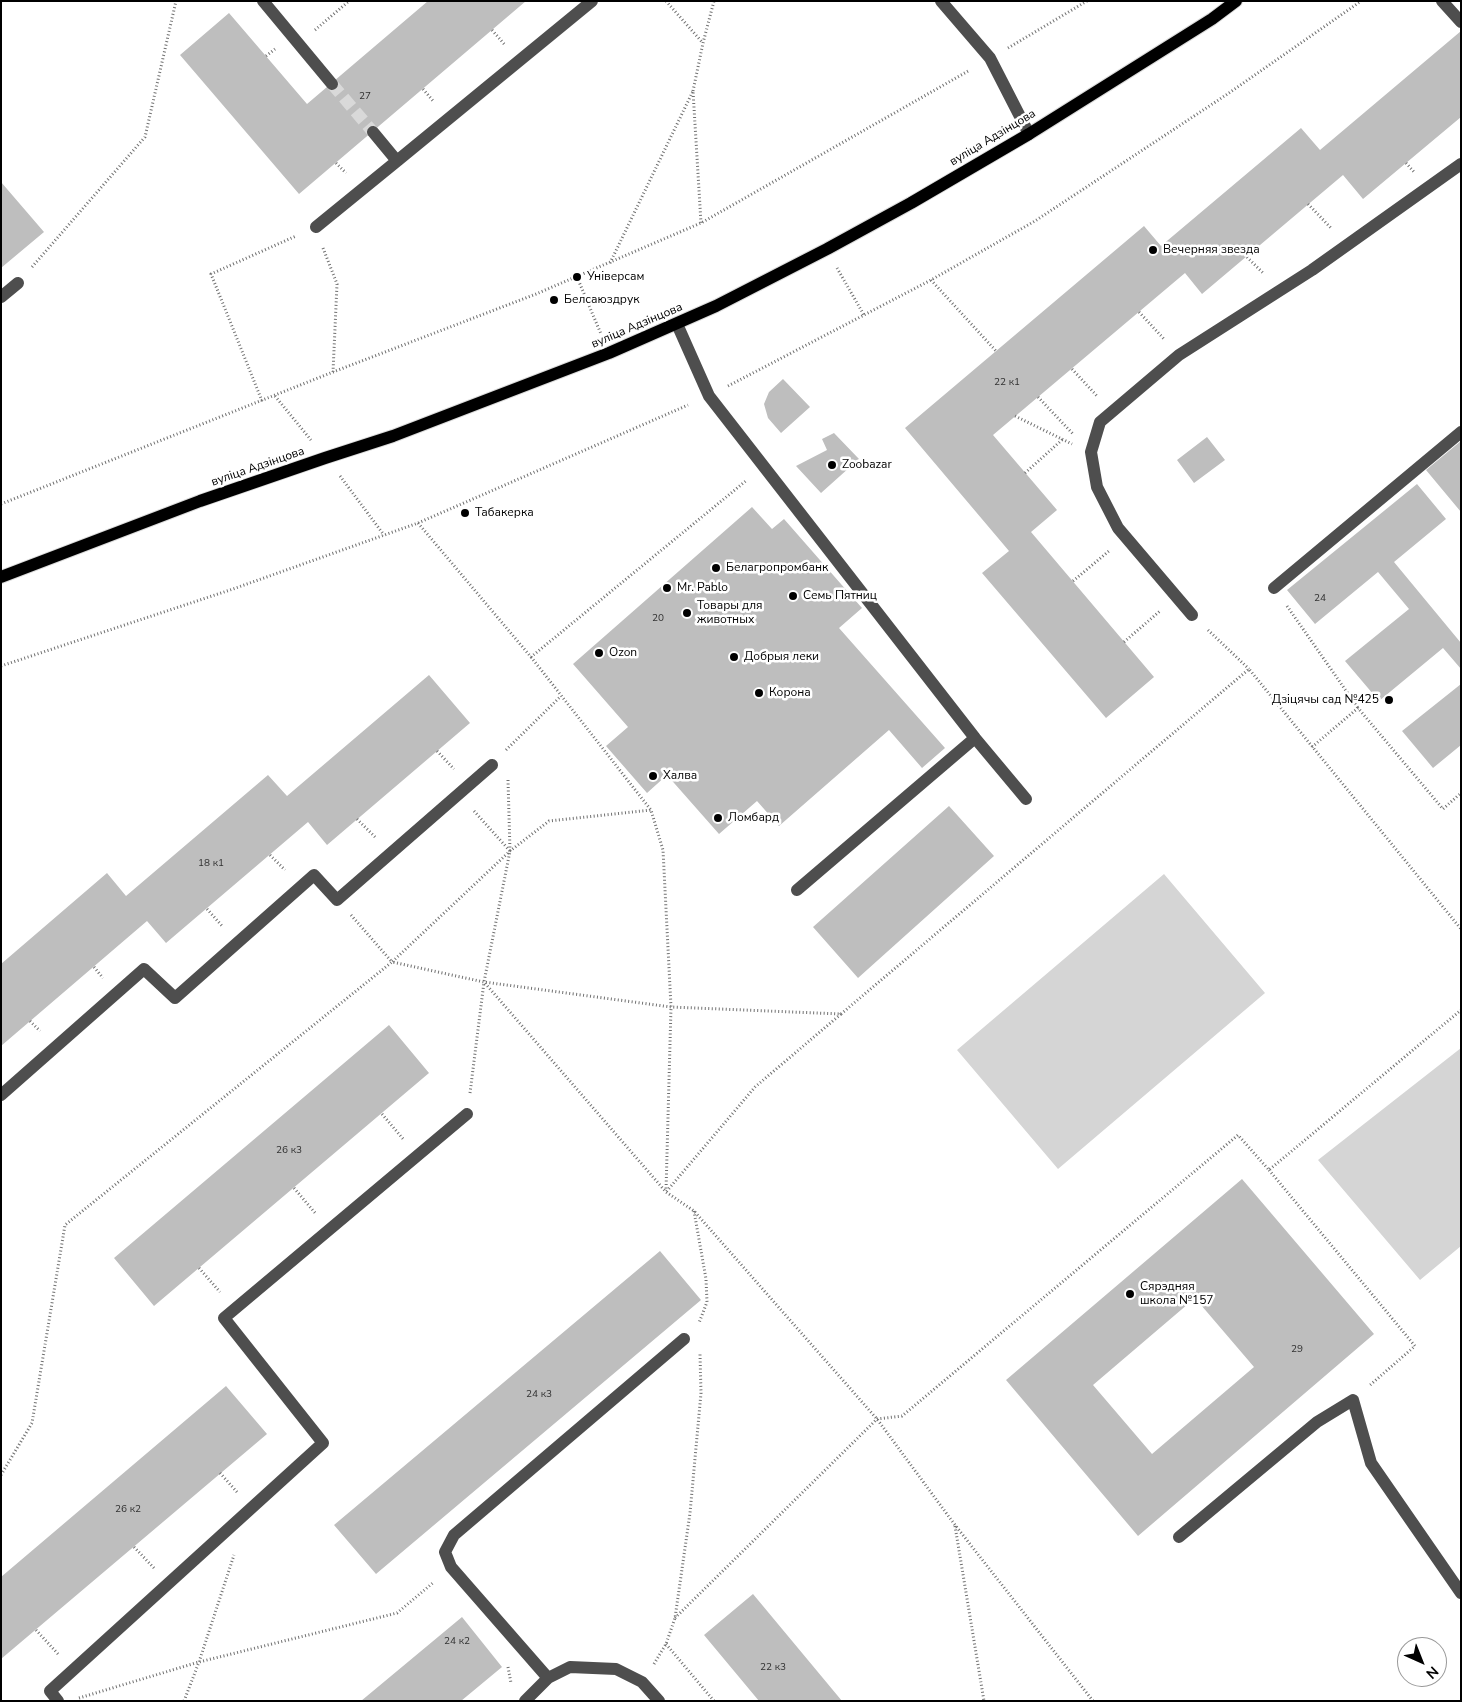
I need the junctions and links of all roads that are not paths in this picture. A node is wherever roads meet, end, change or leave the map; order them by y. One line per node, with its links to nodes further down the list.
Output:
1 (263, 1): 7 (lane)
2 (592, 1): 10 (lane)
3 (941, 1): 9 (lane)
4 (1236, 1): 9 (main road, вуліца Адзінцова)
5 (1442, 1): 6 (lane)
6 (1461, 22)
7 (332, 84)
8 (372, 132): 10 (lane)
9 (1029, 134): 15 (main road, вуліца Адзінцова)
10 (397, 161): 12 (lane)
11 (1461, 164): 19 (lane)
12 (316, 227)
13 (18, 283): 14 (lane)
14 (1, 297)
15 (677, 324): 17 (main road, вуліца Адзінцова); 20 (lane)
16 (1461, 432): 18 (lane)
17 (1, 577)
18 (1274, 588)
19 (1192, 615)
20 (975, 738): 22 (lane); 23 (lane)
21 (492, 765): 24 (lane)
22 (1026, 799)
23 (797, 890)
24 (1, 1094)
25 (467, 1114): 30 (lane)
26 (684, 1339): 29 (lane)
27 (1179, 1537): 28 (lane)
28 (1461, 1592)
29 (548, 1678): 31 (lane); 32 (lane)
30 (58, 1701)
31 (525, 1701)
32 (659, 1701)

